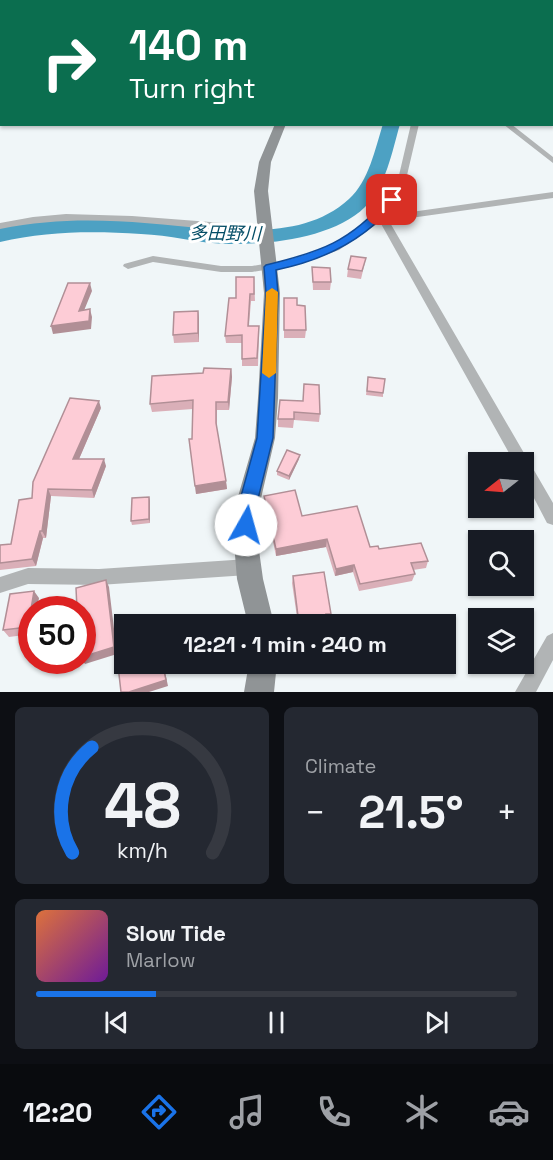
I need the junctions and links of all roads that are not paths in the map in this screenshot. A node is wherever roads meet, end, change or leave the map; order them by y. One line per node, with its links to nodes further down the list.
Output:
1 (279, 126): 8 (main road)
2 (415, 126): 6 (street)
3 (509, 126): 4 (street)
4 (553, 161)
5 (553, 195): 6 (street)
6 (379, 219): 10 (street); 11 (street)
7 (0, 226): 8 (street)
8 (264, 229): 10 (main road)
9 (128, 266): 10 (street)
10 (270, 267): 14 (main road)
11 (515, 452)
12 (534, 484): 13 (street)
13 (553, 518)
14 (248, 567): 15 (street); 16 (main road)
15 (0, 585)
16 (259, 614)
17 (553, 642): 20 (street)
18 (261, 674): 19 (main road)
19 (259, 692)
20 (525, 692)

